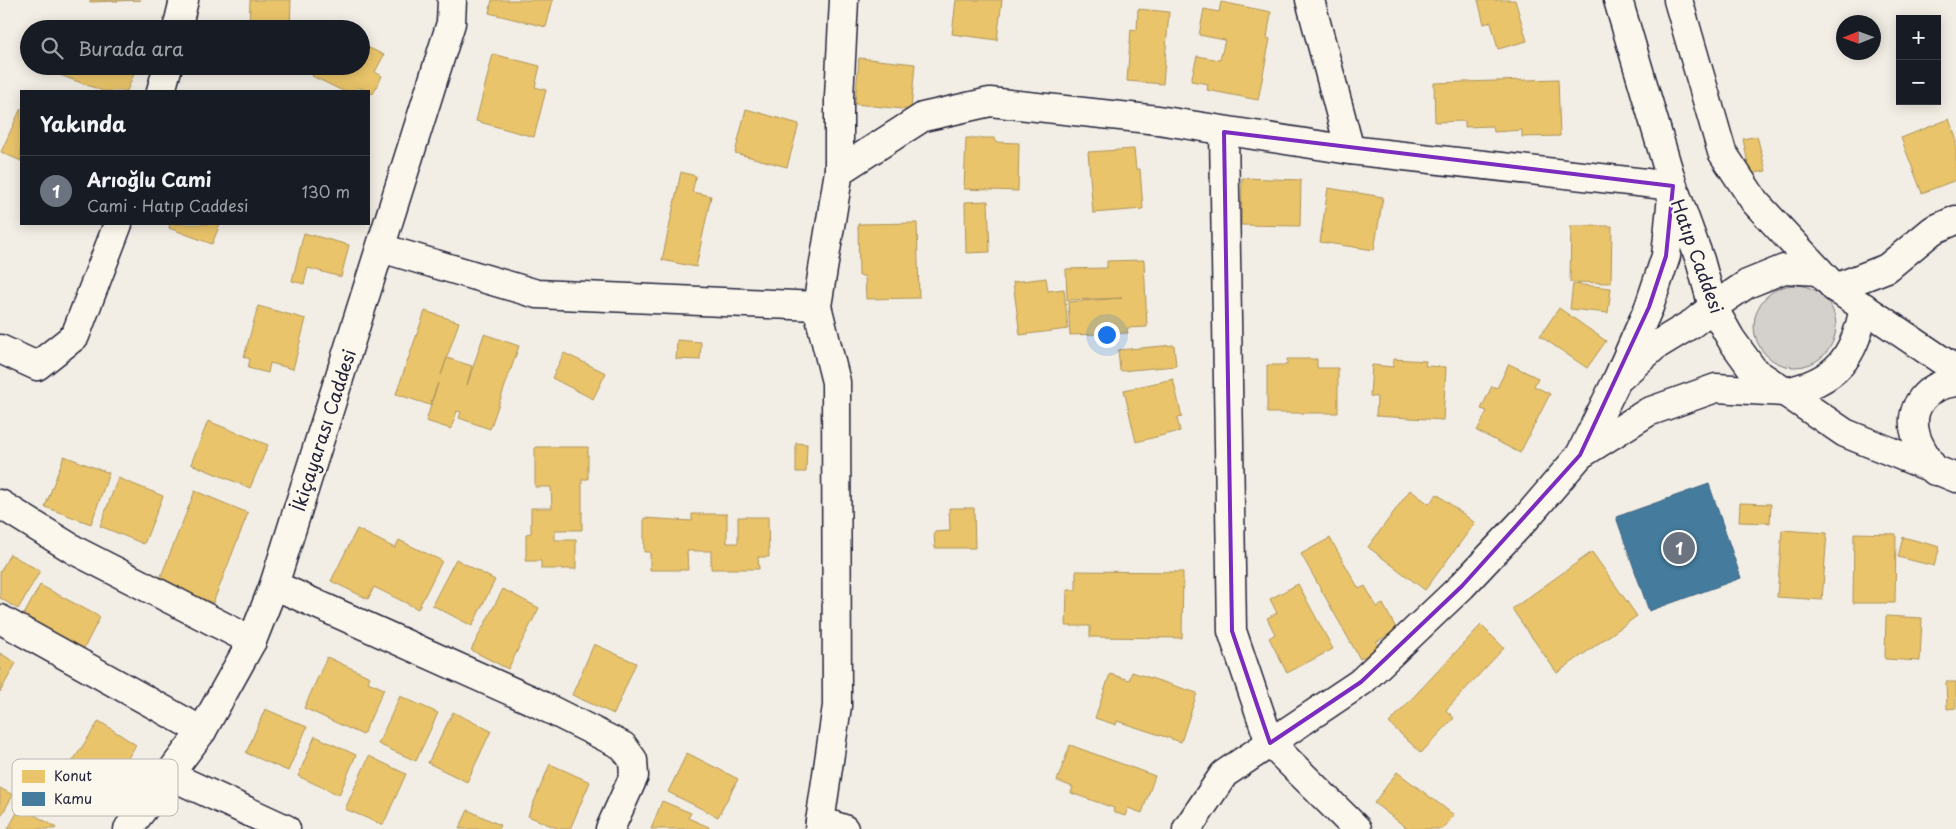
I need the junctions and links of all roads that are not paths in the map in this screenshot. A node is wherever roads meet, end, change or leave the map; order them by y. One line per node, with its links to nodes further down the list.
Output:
1 (184, 0): 7 (street)
2 (452, 0): 16 (street, İkiçayarası Caddesi)
3 (844, 0): 12 (street)
4 (1310, 0): 11 (street)
5 (1618, 0): 13 (street, Hatıp Caddesi)
6 (1678, 0): 17 (street)
7 (179, 20)
8 (165, 75): 9 (street)
9 (161, 90)
10 (1224, 132): 11 (street); 12 (street); 33 (street)
11 (1350, 150): 13 (street)
12 (839, 171): 18 (street)
13 (1673, 186): 19 (street, Hatıp Caddesi); 23 (street)
14 (1956, 220): 17 (street)
15 (118, 225): 21 (street)
16 (381, 248): 18 (street); 29 (street, İkiçayarası Caddesi)
17 (1827, 279): 19 (street); 20 (street)
18 (817, 306): 37 (street)
19 (1713, 307): 23 (street); 25 (street, Hatıp Caddesi)
20 (1864, 307): 22 (street); 25 (street)
21 (0, 349)
22 (1956, 370)
23 (1617, 380): 26 (street)
24 (1956, 382): 27 (street)
25 (1786, 392): 26 (street); 27 (street, Hatıp Caddesi)
26 (1580, 454): 33 (street)
27 (1945, 474)
28 (0, 504): 31 (street)
29 (274, 585): 31 (street, İkiçayarası Caddesi); 40 (street)
30 (0, 619): 32 (street)
31 (252, 640): 32 (street, İkiçayarası Caddesi)
32 (202, 731): 34 (street, İkiçayarası Caddesi)
33 (1270, 743): 41 (street); 42 (street)
34 (178, 763)
35 (178, 779): 39 (street)
36 (138, 816): 38 (street, İkiçayarası Caddesi)
37 (828, 826)
38 (128, 829)
39 (286, 829)
40 (610, 829)
41 (1186, 829)
42 (1357, 829)

